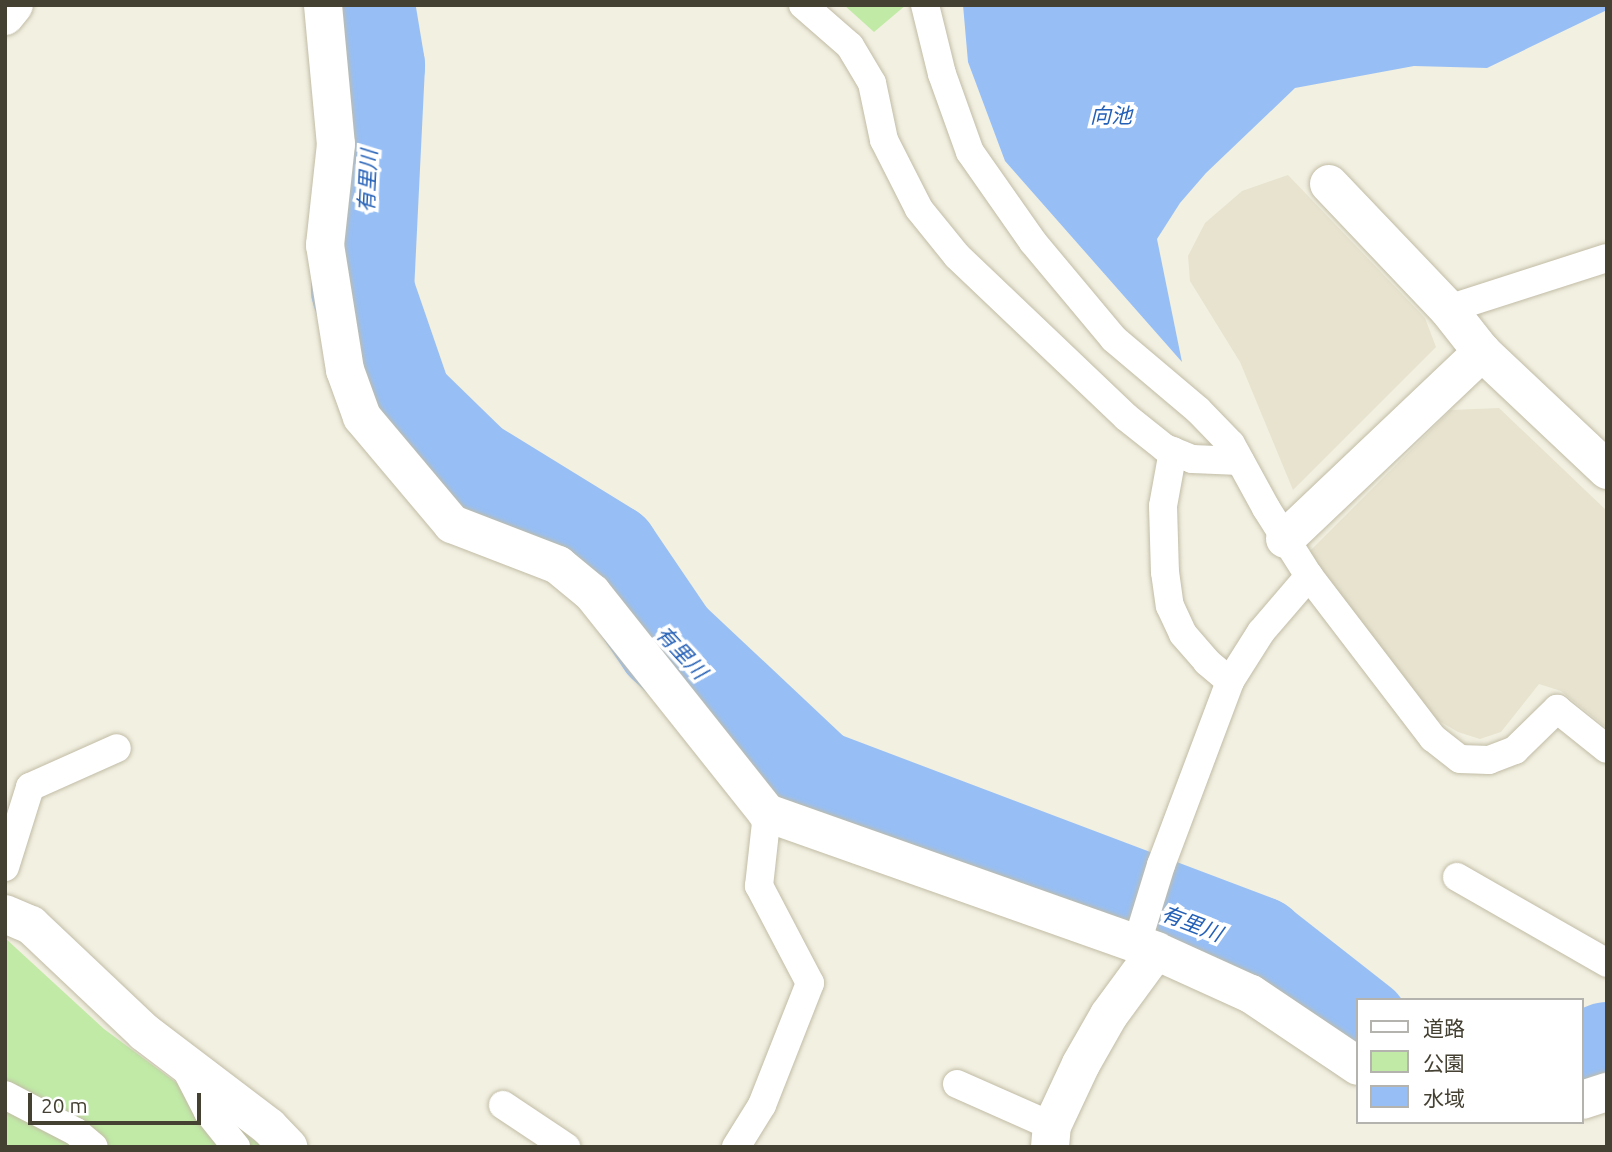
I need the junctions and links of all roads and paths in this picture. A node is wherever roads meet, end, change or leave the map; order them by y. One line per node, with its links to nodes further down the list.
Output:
1 (14, 5): 5 (street)
2 (323, 5): 18 (street)
3 (803, 5): 10 (lane)
4 (925, 5): 11 (lane)
5 (5, 16)
6 (1329, 184): 8 (street)
7 (1607, 258): 8 (lane)
8 (1448, 309): 9 (street)
9 (1482, 352): 12 (street); 13 (street)
10 (1173, 452): 11 (lane); 15 (lane)
11 (1240, 461): 13 (lane)
12 (1607, 470)
13 (1285, 539): 14 (lane)
14 (1309, 576): 15 (lane); 17 (lane)
15 (1230, 681): 22 (lane)
16 (117, 748): 19 (lane)
17 (1607, 749)
18 (766, 813): 22 (street); 36 (lane)
19 (5, 867)
20 (1457, 877): 23 (lane)
21 (5, 914): 24 (street)
22 (1146, 947): 25 (street); 31 (street)
23 (1607, 963)
24 (183, 1063): 33 (lane); 34 (street)
25 (1356, 1065)
26 (957, 1084): 31 (lane)
27 (1607, 1092): 29 (street)
28 (5, 1095): 32 (lane)
29 (1584, 1099)
30 (503, 1105): 35 (lane)
31 (1051, 1136)
32 (94, 1147)
33 (236, 1147)
34 (288, 1147)
35 (566, 1147)
36 (736, 1147)

